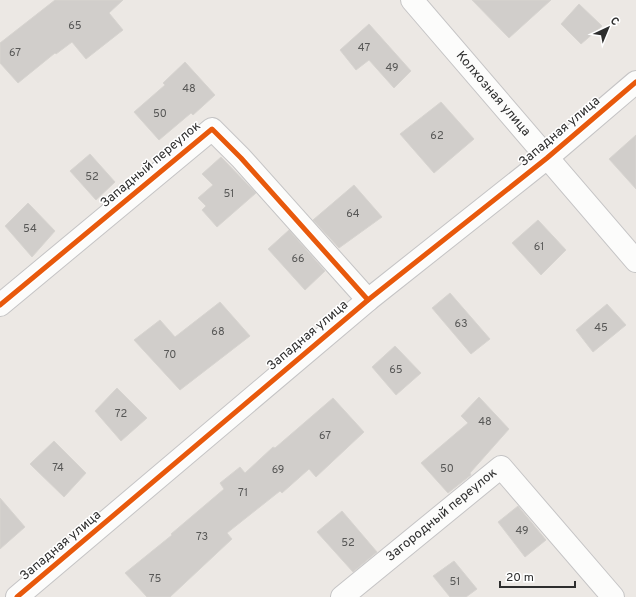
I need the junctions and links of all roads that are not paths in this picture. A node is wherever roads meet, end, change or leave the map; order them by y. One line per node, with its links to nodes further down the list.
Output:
1 (412, 0): 3 (street, Колхозная улица)
2 (636, 82): 3 (street, Западная улица)
3 (547, 158): 4 (street, Колхозная улица); 5 (street, Западная улица)
4 (636, 262)
5 (368, 300): 6 (street, Западный переулок); 7 (street, Западная улица)
6 (0, 305)
7 (18, 597)
8 (342, 597): 9 (street, Загородный переулок)
9 (613, 597)

